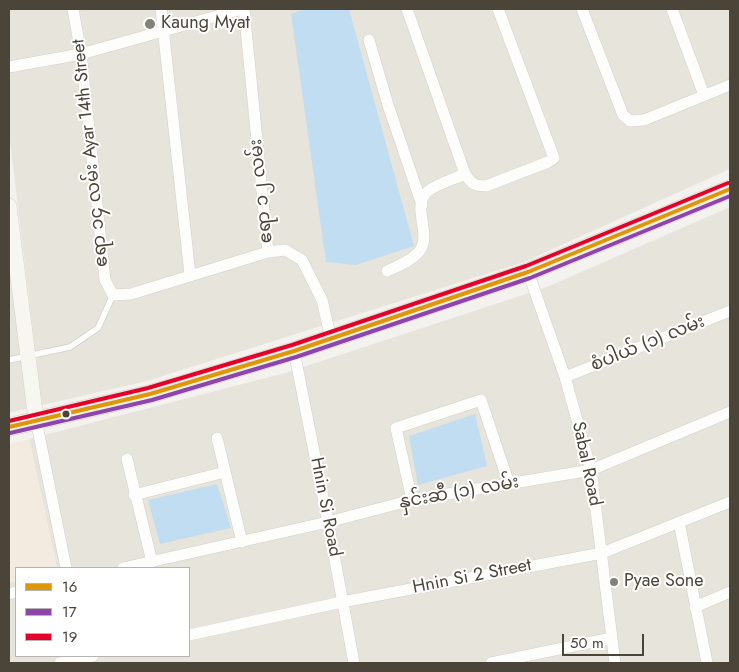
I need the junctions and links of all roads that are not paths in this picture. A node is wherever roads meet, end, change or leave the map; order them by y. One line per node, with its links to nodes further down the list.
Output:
1 (73, 9): 10 (street, ဧရာ ၁၄ လမ်း Ayar 14th Street)
2 (161, 9): 8 (street)
3 (243, 9): 8 (street); 18 (street, ဧရာ ၁၂ လမ်း)
4 (407, 9): 14 (street)
5 (498, 9): 14 (street)
6 (582, 9): 13 (street)
7 (672, 9): 13 (street)
8 (164, 30): 10 (street); 21 (street)
9 (369, 40): 16 (street)
10 (81, 54): 11 (street); 22 (street, ဧရာ ၁၄ လမ်း Ayar 14th Street)
11 (9, 67)
12 (730, 86): 13 (street)
13 (704, 95)
14 (465, 174): 16 (street)
15 (730, 189): 20 (main road)
16 (422, 205): 19 (street)
17 (9, 206): 26 (street)
18 (268, 252): 21 (street); 24 (street, ဧရာ ၁၂ လမ်း)
19 (387, 271)
20 (528, 272): 24 (main road); 28 (street, Sabal Road)
21 (190, 275): 22 (street)
22 (113, 295): 26 (lane)
23 (730, 311): 28 (street, စံပါယ် (၁) လမ်း)
24 (331, 339): 25 (main road)
25 (294, 351): 30 (main road); 40 (street, Hnin Si Road)
26 (28, 357): 27 (lane); 30 (street)
27 (9, 360)
28 (565, 377): 34 (street, Sabal Road)
29 (730, 412): 34 (street, နှင်းဆီ (၁) လမ်း)
30 (36, 420): 31 (main road); 45 (street)
31 (9, 426)
32 (217, 438): 35 (street)
33 (127, 459): 37 (street)
34 (591, 470): 36 (street, နှင်းဆီ (၁) လမ်း); 43 (street, Sabal Road)
35 (225, 472): 37 (street); 42 (street)
36 (509, 484): 38 (street, နှင်းဆီ (၁) လမ်း); 38 (street)
37 (134, 495): 44 (street)
38 (412, 500): 40 (street, နှင်းဆီ (၁) လမ်း)
39 (730, 502): 41 (street, Hnin Si 2 Street)
40 (328, 522): 42 (street, နှင်းဆီ (၁) လမ်း); 48 (street, Hnin Si Road)
41 (679, 522): 43 (street, Hnin Si 2 Street); 49 (street)
42 (242, 542): 44 (street, နှင်းဆီ (၁) လမ်း)
43 (602, 553): 48 (street, Hnin Si 2 Street); 51 (street, Sabal Road)
44 (152, 562): 46 (street, နှင်းဆီ (၁) လမ်း)
45 (66, 567)
46 (128, 567)
47 (730, 592): 49 (street)
48 (342, 602): 50 (street, Hnin Si 2 Street); 54 (street, Hnin Si Road)
49 (695, 607): 57 (street)
50 (190, 635)
51 (612, 638): 55 (street); 56 (street, Sabal Road)
52 (86, 658): 53 (street)
53 (60, 663)
54 (354, 663)
55 (491, 663)
56 (615, 663)
57 (707, 663)

